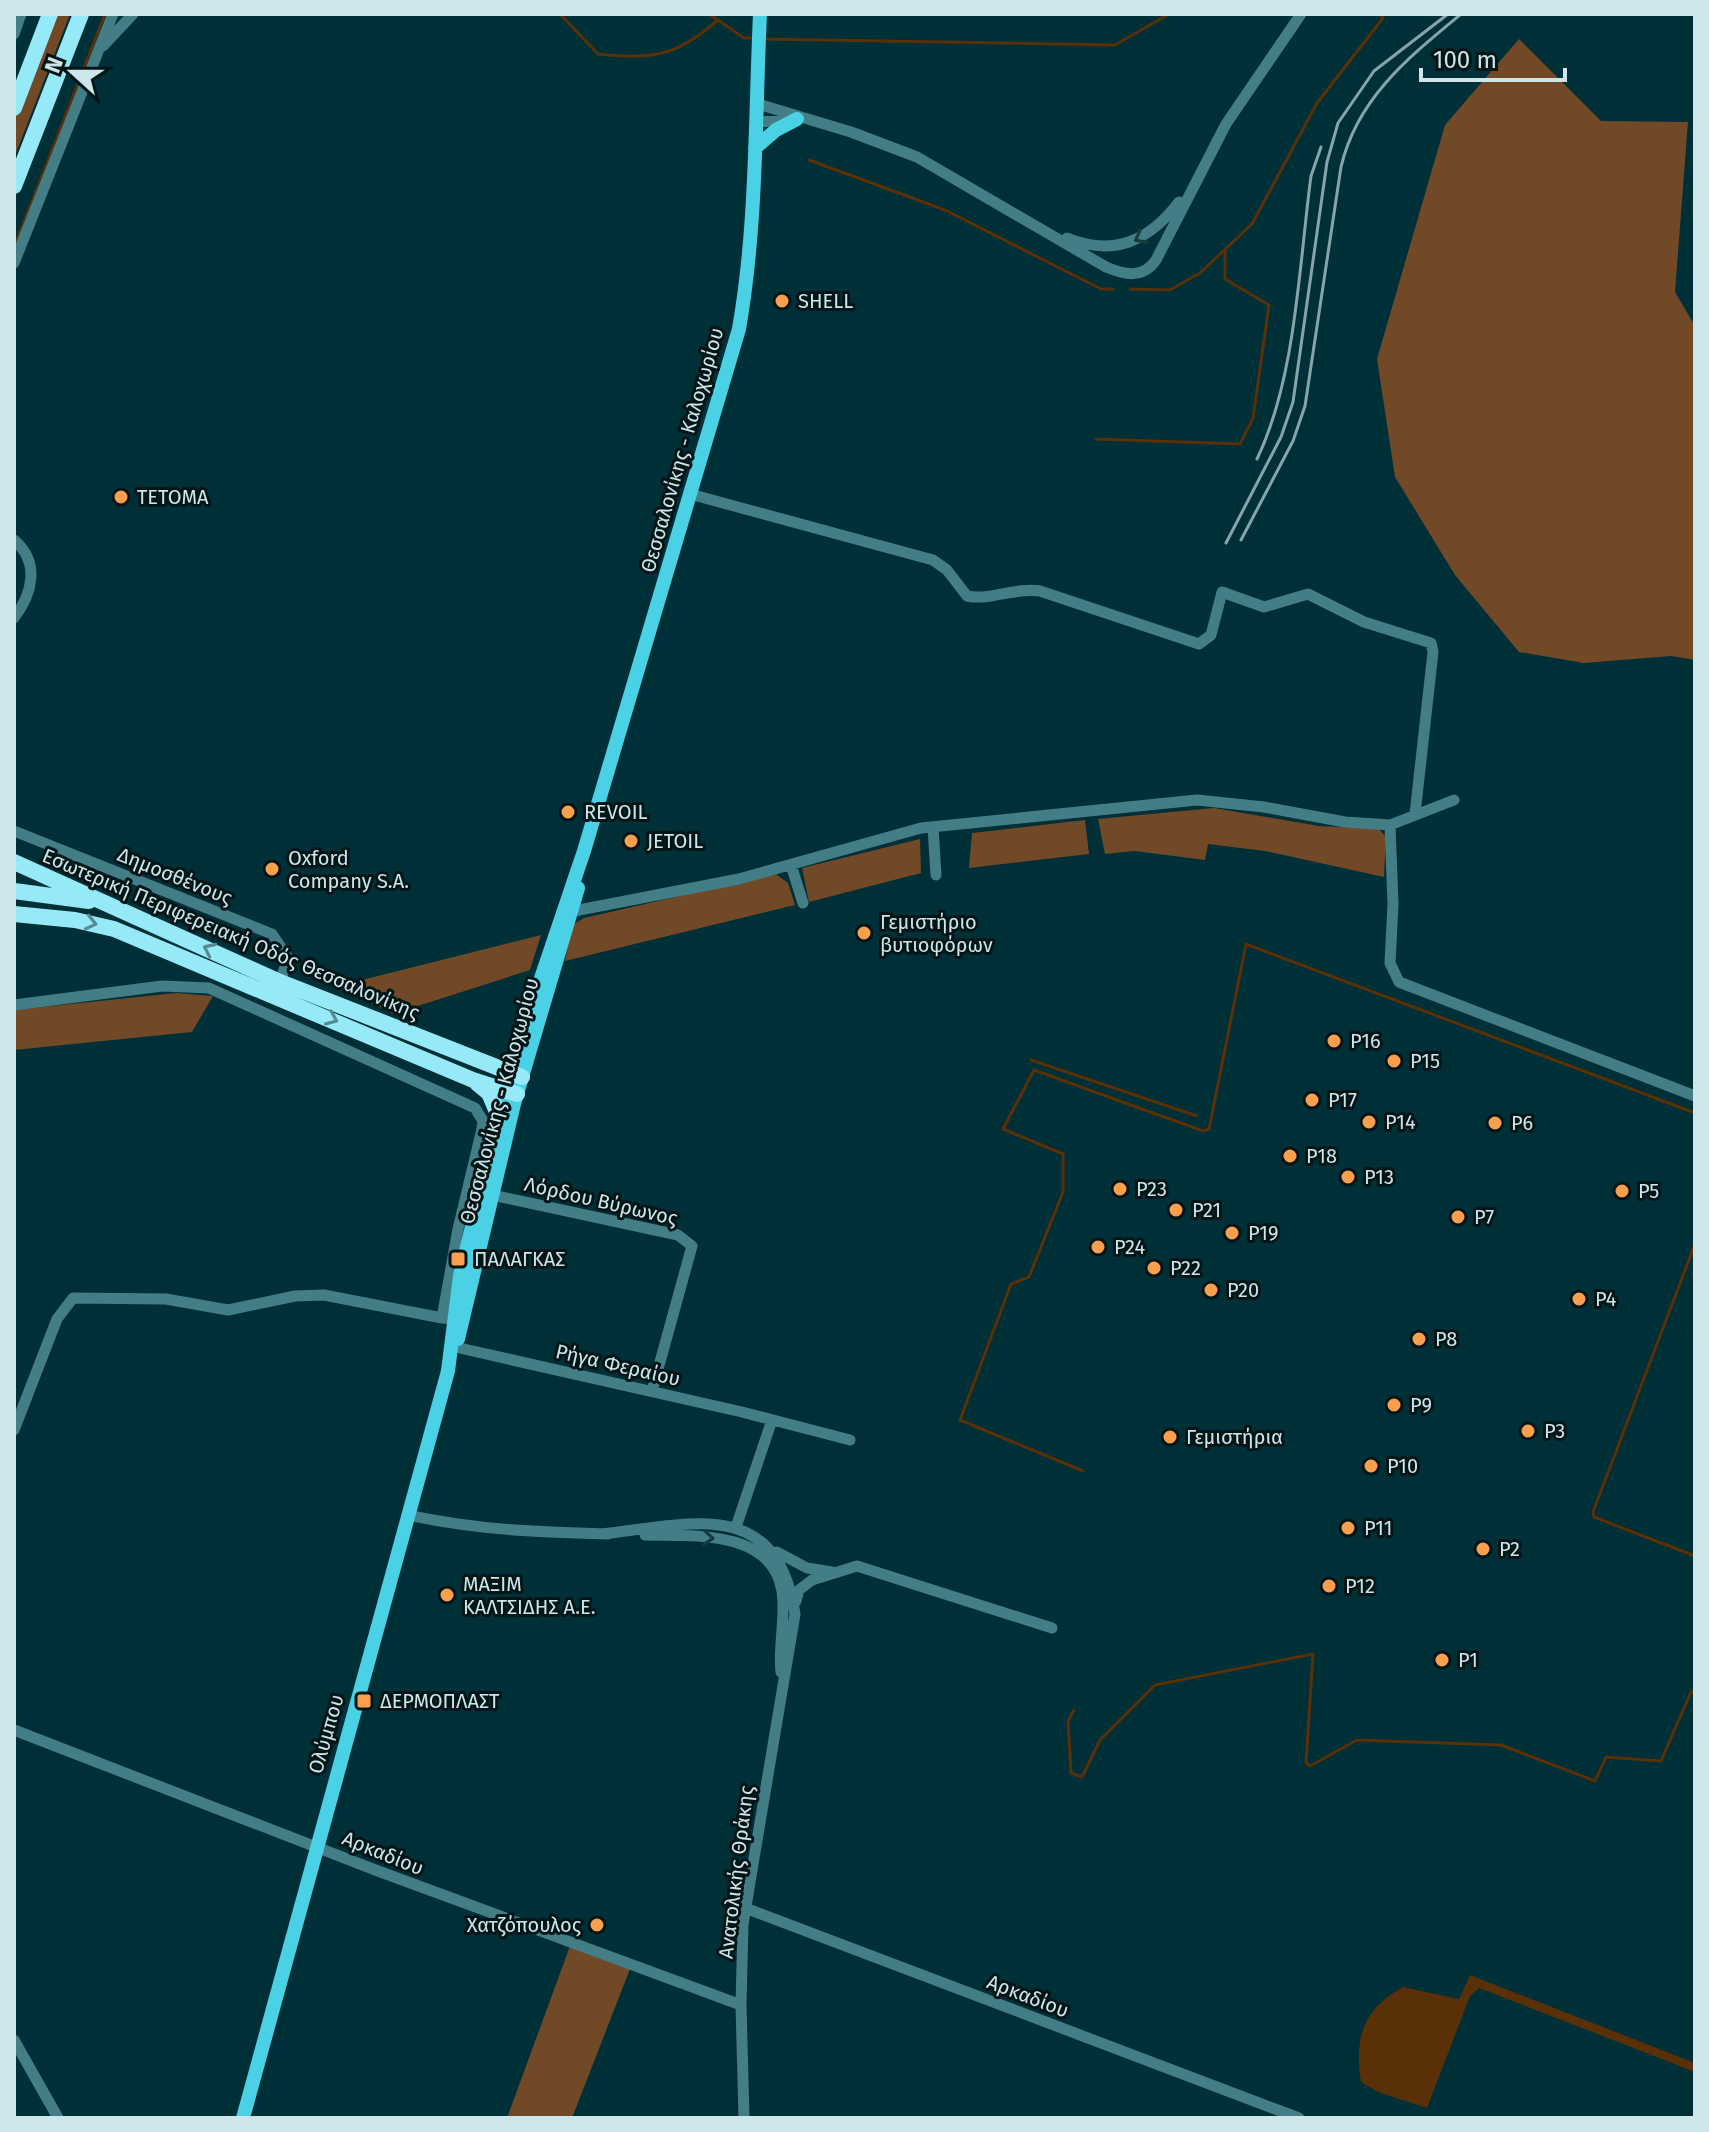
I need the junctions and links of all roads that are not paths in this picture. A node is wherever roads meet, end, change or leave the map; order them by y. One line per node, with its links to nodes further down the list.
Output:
1 (21, 14): 8 (street)
2 (50, 14): 11 (highway)
3 (81, 14): 16 (highway)
4 (113, 14): 9 (street)
5 (133, 14): 9 (street)
6 (1301, 14): 15 (street)
7 (760, 16): 10 (main road, Θεσσαλονίκης - Καλοχωρίου)
8 (14, 34)
9 (100, 49): 18 (street)
10 (758, 104): 12 (street); 13 (main road, Θεσσαλονίκης - Καλοχωρίου)
11 (14, 108)
12 (802, 120): 13 (street); 14 (main road); 17 (street)
13 (756, 122): 14 (main road, Θεσσαλονίκης - Καλοχωρίου)
14 (755, 148): 19 (main road, Θεσσαλονίκης - Καλοχωρίου)
15 (1194, 183): 17 (street, one-way to 17); 17 (street)
16 (14, 186)
17 (1047, 233)
18 (14, 263)
19 (690, 494): 23 (street); 27 (main road, Θεσσαλονίκης - Καλοχωρίου)
20 (14, 540): 21 (street)
21 (14, 618)
22 (1454, 800): 23 (street)
23 (1415, 814): 24 (street)
24 (1390, 825): 25 (street); 41 (street)
25 (933, 827): 29 (street); 30 (street)
26 (14, 831): 36 (street, Δημοσθένους)
27 (584, 851): 35 (main road, Θεσσαλονίκης - Καλοχωρίου); 38 (main road, Θεσσαλονίκης - Καλοχωρίου)
28 (14, 862): 33 (highway, Εσωτερική Περιφερειακή Οδός Θεσσαλονίκης)
29 (791, 865): 32 (street); 35 (street)
30 (936, 875)
31 (14, 891): 33 (highway)
32 (803, 903)
33 (125, 911): 36 (highway, Εσωτερική Περιφερειακή Οδός Θεσσαλονίκης, one-way to 33)
34 (14, 914): 39 (highway, Εσωτερική Περιφερειακή Οδός Θεσσαλονίκης, one-way to 39)
35 (572, 916): 38 (main road, Θεσσαλονίκης - Καλοχωρίου)
36 (280, 982): 38 (highway, Εσωτερική Περιφερειακή Οδός Θεσσαλονίκης)
37 (14, 1005): 42 (street)
38 (516, 1075): 40 (main road, Θεσσαλονίκης - Καλοχωρίου)
39 (473, 1080): 40 (highway, Εσωτερική Περιφερειακή Οδός Θεσσαλονίκης); 42 (street); 43 (highway)
40 (511, 1092): 43 (main road, Θεσσαλονίκης - Καλοχωρίου); 44 (main road, Θεσσαλονίκης - Καλοχωρίου)
41 (1695, 1096)
42 (464, 1102): 45 (street)
43 (498, 1114): 45 (main road, Θεσσαλονίκης - Καλοχωρίου)
44 (492, 1195): 45 (main road, Θεσσαλονίκης - Καλοχωρίου); 48 (street, Λόρδου Βύρωνος)
45 (453, 1319): 46 (main road, Θεσσαλονίκης - Καλοχωρίου); 47 (main road); 50 (street)
46 (455, 1347): 47 (main road, Θεσσαλονίκης - Καλοχωρίου); 48 (street, Ρήγα Φεραίου)
47 (449, 1362): 52 (main road, Ολύμπου)
48 (652, 1391): 49 (street, Ρήγα Φεραίου)
49 (772, 1420): 51 (street, Ρήγα Φεραίου); 53 (street)
50 (14, 1430)
51 (850, 1440)
52 (408, 1515): 54 (street, Ανατολικής Θράκης); 64 (main road, Ολύμπου)
53 (736, 1527): 54 (street, Ανατολικής Θράκης); 55 (street, Ανατολικής Θράκης)
54 (602, 1534): 56 (street, Ανατολικής Θράκης, one-way to 56)
55 (770, 1547): 57 (street); 58 (street, Ανατολικής Θράκης)
56 (773, 1572): 58 (street); 59 (street, Ανατολικής Θράκης)
57 (810, 1574): 58 (street); 60 (street); 61 (street)
58 (789, 1580): 59 (street); 60 (street, Ανατολικής Θράκης)
59 (782, 1592): 62 (street, Ανατολικής Θράκης)
60 (795, 1614): 62 (street, Ανατολικής Θράκης)
61 (1052, 1628)
62 (781, 1681): 65 (street, Ανατολικής Θράκης)
63 (14, 1730): 64 (street, Αρκαδίου)
64 (316, 1845): 66 (street, Αρκαδίου); 69 (main road, Ολύμπου)
65 (745, 1908): 66 (street, Ανατολικής Θράκης); 71 (street, Αρκαδίου)
66 (741, 2005): 70 (street, Ανατολικής Θράκης)
67 (14, 2040): 68 (street)
68 (58, 2118)
69 (243, 2118)
70 (744, 2118)
71 (1299, 2118)

